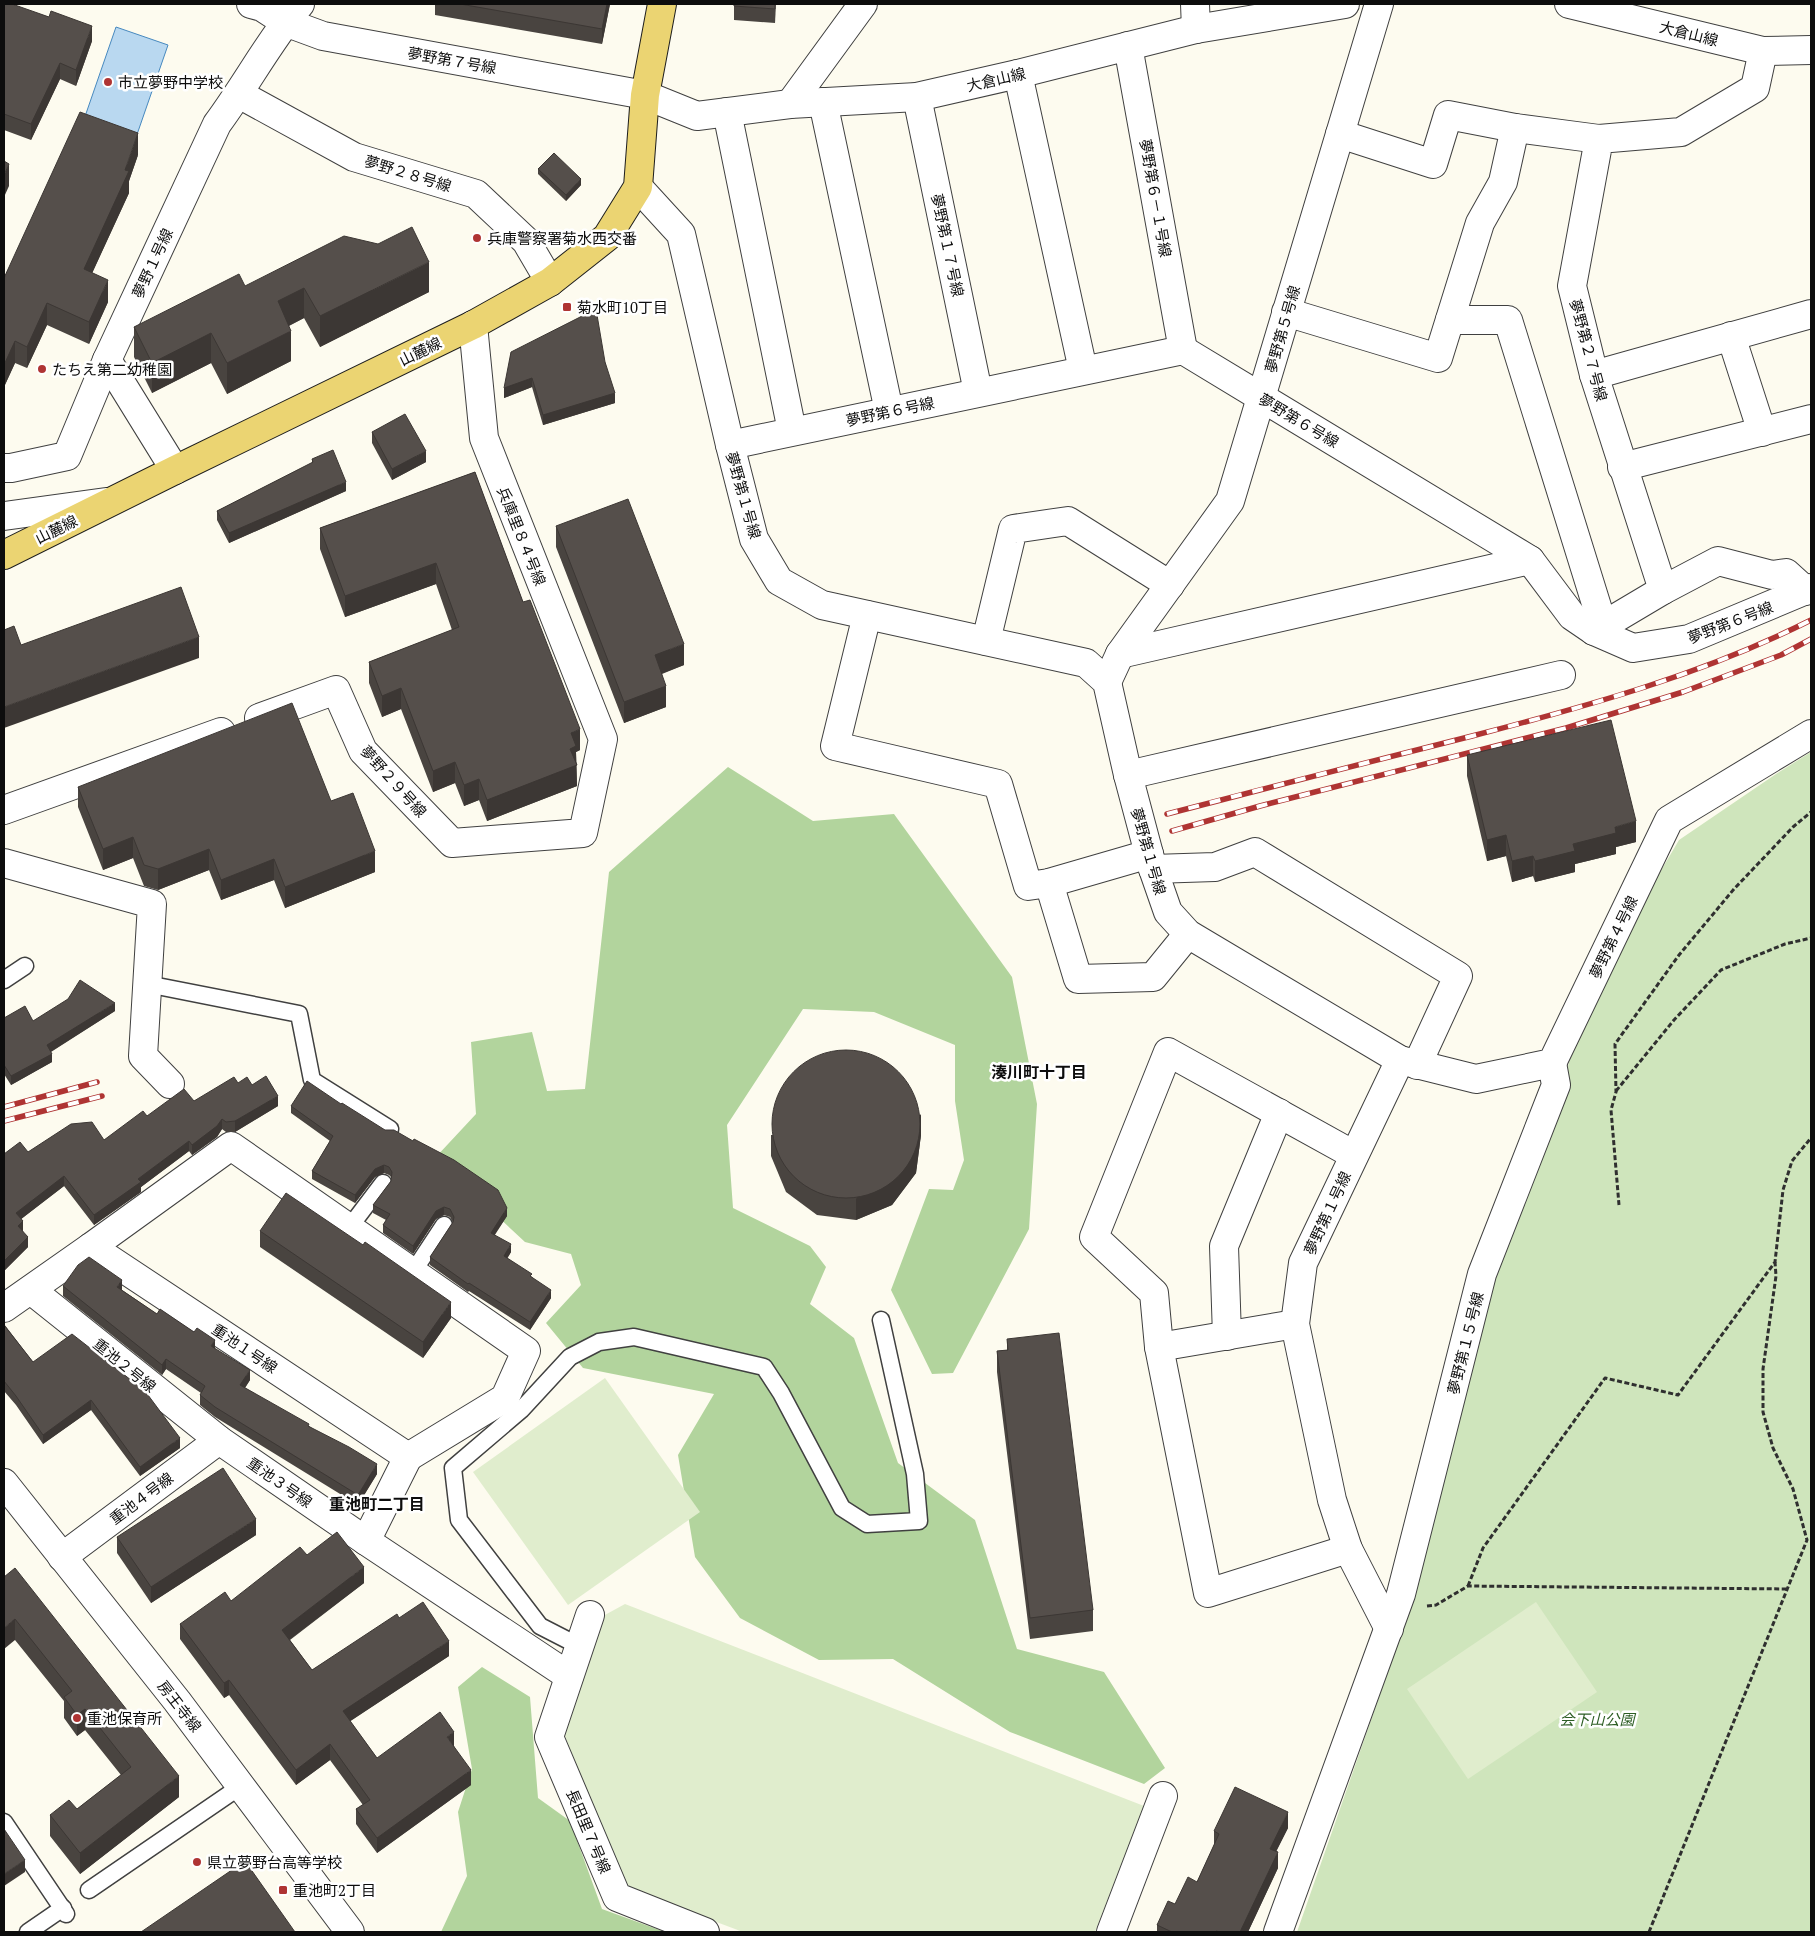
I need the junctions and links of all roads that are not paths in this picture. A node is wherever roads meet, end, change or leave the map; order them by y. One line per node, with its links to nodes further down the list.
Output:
1 (251, 4): 7 (street, 夢野第７号線)
2 (662, 4): 14 (main road, 山麓線)
3 (864, 4): 17 (street)
4 (1345, 4): 8 (street, 大倉山線)
5 (1379, 4): 20 (street, 夢野第５号線)
6 (1569, 4): 11 (street, 大倉山線)
7 (292, 13): 13 (street, 夢野１号線); 14 (street, 夢野第７号線)
8 (1195, 16): 9 (street, 大倉山線)
9 (1128, 46): 12 (street, 大倉山線); 29 (street, 夢野第６－１号線)
10 (1811, 50): 11 (street, 大倉山線)
11 (1763, 51): 21 (street)
12 (1018, 74): 15 (street, 大倉山線); 31 (street)
13 (240, 94): 23 (street, 夢野２８号線); 30 (street, 夢野１号線)
14 (645, 95): 18 (street, 大倉山線); 22 (main road, 山麓線)
15 (917, 97): 16 (street, 大倉山線); 33 (street, 夢野第１７号線)
16 (823, 102): 17 (street, 大倉山線); 35 (street)
17 (790, 104): 18 (street, 大倉山線)
18 (727, 112): 37 (street)
19 (1515, 128): 20 (street); 21 (street); 26 (street)
20 (1340, 134): 24 (street, 夢野第５号線)
21 (1599, 139): 32 (street, 夢野第２７号線)
22 (638, 187): 23 (main road, 山麓線); 39 (street, 夢野第１号線)
23 (550, 282): 27 (main road, 山麓線)
24 (1286, 312): 26 (street); 34 (street, 夢野第５号線)
25 (1810, 319): 28 (street)
26 (1450, 320): 51 (street)
27 (473, 325): 42 (main road, 山麓線); 57 (street, 兵庫里８４号線)
28 (1731, 336): 32 (street); 38 (street)
29 (1183, 350): 31 (street, 夢野第６号線); 34 (street, 夢野第６号線)
30 (107, 360): 41 (street, 夢野１号線); 42 (street)
31 (1083, 370): 33 (street, 夢野第６号線)
32 (1594, 375): 40 (street, 夢野第２７号線)
33 (978, 392): 35 (street, 夢野第６号線)
34 (1263, 398): 46 (street, 夢野第６号線); 47 (street, 夢野第５号線)
35 (889, 411): 37 (street, 夢野第６号線)
36 (1811, 419): 38 (street)
37 (792, 431): 39 (street, 夢野第６号線)
38 (1762, 432): 40 (street)
39 (730, 445): 50 (street, 夢野第１号線)
40 (1622, 467): 48 (street, 夢野第２７号線)
41 (4, 468)
42 (175, 470): 43 (main road, 山麓線)
43 (111, 502): 44 (street); 45 (main road, 山麓線)
44 (4, 516)
45 (4, 555)
46 (1530, 560): 51 (street, 夢野第６号線); 53 (street)
47 (1170, 585): 52 (street); 53 (street, 夢野第５号線)
48 (1663, 590): 49 (street); 51 (street)
49 (1809, 590): 51 (street, 夢野第６号線)
50 (867, 615): 52 (street, 夢野第１号線); 62 (street)
51 (1599, 629)
52 (986, 641): 55 (street, 夢野第１号線)
53 (1120, 654): 55 (street, 夢野第５号線)
54 (1561, 675): 58 (street)
55 (1106, 682): 58 (street, 夢野第１号線)
56 (1811, 734): 68 (street, 夢野第４号線)
57 (603, 739): 59 (street, 夢野２９号線)
58 (1128, 775): 60 (street, 夢野第１号線)
59 (4, 810)
60 (1151, 861): 62 (street); 63 (street, 夢野第１号線); 67 (street)
61 (4, 863): 66 (street)
62 (1050, 883): 63 (street)
63 (1188, 934): 67 (street, 夢野第１号線)
64 (25, 966): 65 (lane)
65 (4, 980)
66 (147, 984): 69 (street); 71 (lane)
67 (1409, 1062): 68 (street); 72 (street, 夢野第１号線)
68 (1552, 1063): 91 (street, 夢野第１５号線)
69 (170, 1084)
70 (1279, 1114): 72 (street); 82 (street); 83 (street)
71 (390, 1129)
72 (1354, 1156): 81 (street, 夢野第１号線)
73 (383, 1183): 75 (lane)
74 (444, 1225): 77 (lane)
75 (349, 1228): 76 (street); 77 (street)
76 (92, 1246): 78 (street); 85 (street, 重池１号線)
77 (413, 1272): 85 (street)
78 (31, 1290): 79 (street); 84 (street, 重池２号線)
79 (4, 1308)
80 (881, 1320): 92 (lane)
81 (1295, 1324): 82 (street); 88 (street, 夢野第１号線)
82 (1227, 1336): 83 (street)
83 (1159, 1347): 88 (street)
84 (219, 1440): 87 (street, 重池３号線); 89 (street, 重池４号線)
85 (408, 1457): 87 (street)
86 (4, 1483): 89 (street, 房王寺線)
87 (366, 1541): 93 (street, 重池３号線)
88 (1348, 1549): 91 (street, 夢野第１号線)
89 (62, 1557): 94 (street, 房王寺線)
90 (590, 1615): 92 (street, 長田里７号線)
91 (1392, 1620): 102 (street, 夢野第１５号線)
92 (579, 1646): 93 (street, 長田里７号線)
93 (569, 1676): 100 (street, 長田里７号線)
94 (241, 1786): 97 (lane); 99 (street, 房王寺線)
95 (1164, 1796): 101 (street)
96 (4, 1822): 98 (lane)
97 (89, 1890)
98 (28, 1932)
99 (350, 1932)
100 (705, 1932)
101 (1111, 1932)
102 (1278, 1932)

